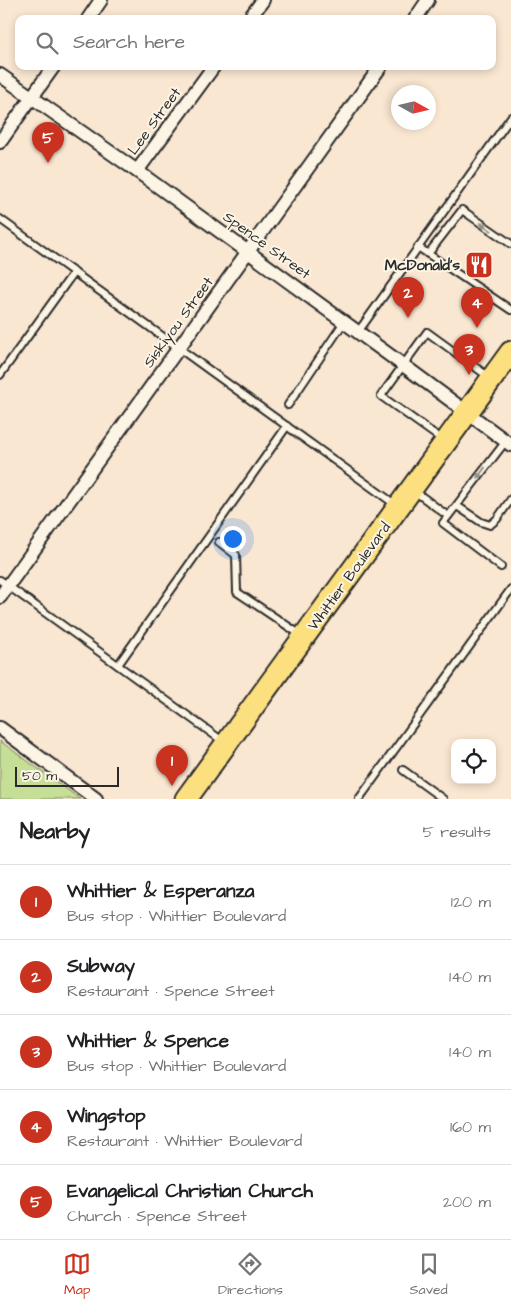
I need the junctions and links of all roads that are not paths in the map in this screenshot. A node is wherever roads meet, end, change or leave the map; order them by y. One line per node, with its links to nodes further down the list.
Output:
1 (101, 0): 4 (street)
2 (263, 0): 5 (street)
3 (428, 0): 6 (street)
4 (91, 15)
5 (252, 15)
6 (418, 15)
7 (51, 70): 11 (street)
8 (211, 70): 14 (street, Lee Street)
9 (378, 70): 18 (street, Siskiyou Street)
10 (0, 75): 11 (street, Spence Street)
11 (32, 97): 13 (street); 14 (street, Spence Street)
12 (511, 117): 17 (lane)
13 (0, 142)
14 (138, 171): 18 (street, Spence Street)
15 (0, 219): 20 (lane)
16 (511, 244): 19 (lane, one-way to 19)
17 (418, 247): 19 (lane); 23 (lane)
18 (248, 252): 22 (street, Spence Street); 24 (street, Siskiyou Street)
19 (428, 254): 21 (lane)
20 (74, 272): 24 (lane); 27 (lane)
21 (511, 310)
22 (344, 322): 23 (street, Spence Street); 29 (lane)
23 (358, 332): 26 (street, Spence Street)
24 (179, 348): 31 (lane); 41 (street, Siskiyou Street)
25 (509, 358): 28 (main road, Whittier Boulevard)
26 (403, 365): 28 (lane); 30 (street, Spence Street); 32 (lane)
27 (0, 375)
28 (492, 380): 30 (main road, Whittier Boulevard)
29 (288, 405)
30 (468, 412): 32 (main road, Whittier Boulevard); 33 (street, Spence Street)
31 (287, 426): 37 (lane); 45 (lane)
32 (446, 442): 34 (main road, Whittier Boulevard)
33 (508, 443): 36 (lane, one-way to 36)
34 (412, 489): 37 (main road, Whittier Boulevard); 38 (lane)
35 (511, 499): 36 (lane)
36 (458, 506): 38 (lane)
37 (399, 507): 44 (main road, Whittier Boulevard)
38 (448, 516): 40 (lane)
39 (219, 542): 44 (lane)
40 (501, 567)
41 (4, 583): 43 (street, Siskiyou Street); 45 (lane)
42 (511, 589): 51 (lane)
43 (0, 597)
44 (304, 637): 47 (main road, Whittier Boulevard)
45 (118, 665): 47 (lane)
46 (0, 728): 49 (street)
47 (226, 744): 50 (main road, Whittier Boulevard)
48 (403, 770): 52 (lane)
49 (96, 799)
50 (186, 799)
51 (359, 799)
52 (443, 799)

